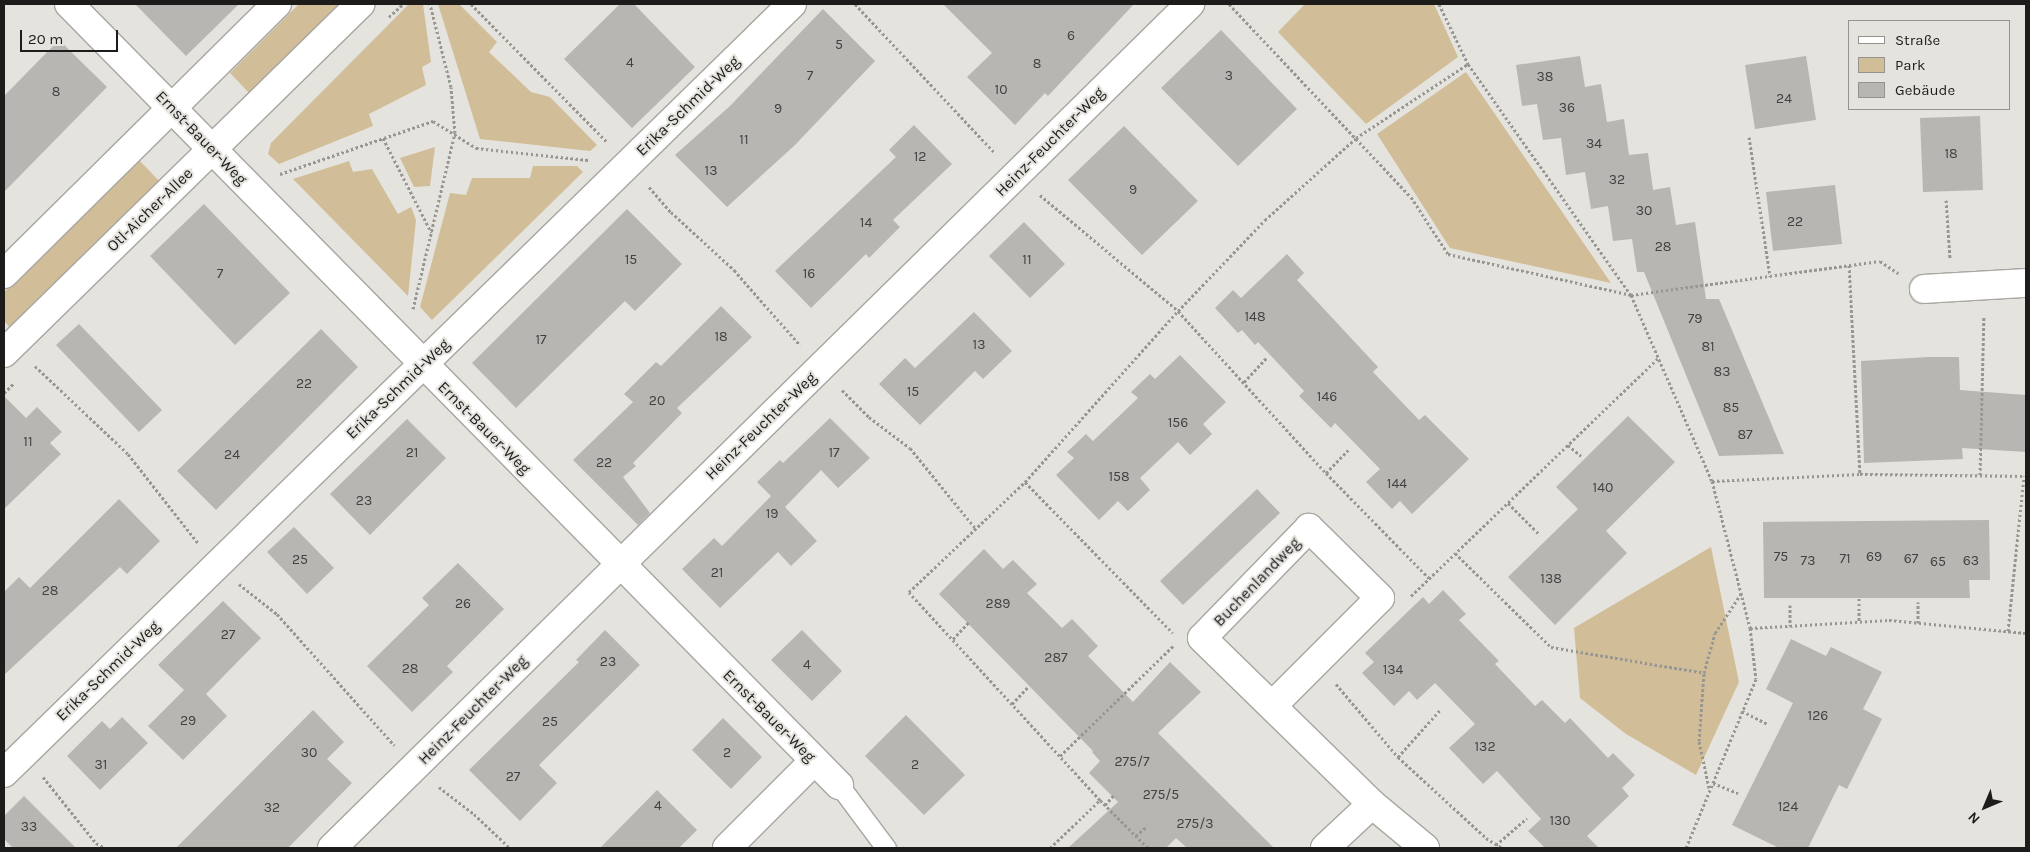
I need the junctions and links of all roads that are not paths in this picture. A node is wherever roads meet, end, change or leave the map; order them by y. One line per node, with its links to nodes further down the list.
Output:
1 (69, 4): 6 (street, Ernst-Bauer-Weg)
2 (277, 4): 6 (street)
3 (361, 4): 7 (street, Otl-Aicher-Allee)
4 (792, 4): 12 (street, Erika-Schmid-Weg)
5 (1190, 4): 13 (street, Heinz-Feuchter-Weg)
6 (172, 108): 7 (street, Ernst-Bauer-Weg); 8 (street)
7 (212, 149): 11 (street, Otl-Aicher-Allee); 12 (street, Ernst-Bauer-Weg)
8 (4, 274)
9 (2026, 283): 10 (street)
10 (1924, 289)
11 (9, 348)
12 (422, 364): 13 (street, Ernst-Bauer-Weg); 16 (street, Erika-Schmid-Weg)
13 (620, 565): 15 (street, Ernst-Bauer-Weg); 19 (street, Heinz-Feuchter-Weg)
14 (1273, 705): 14 (street, Buchenlandweg); 18 (street, Buchenlandweg)
15 (813, 762): 17 (street, Ernst-Bauer-Weg); 20 (street)
16 (4, 773)
17 (838, 785): 21 (lane)
18 (1372, 804): 22 (street); 23 (street, Buchenlandweg)
19 (332, 848)
20 (727, 848)
21 (886, 848)
22 (1325, 848)
23 (1425, 848)

